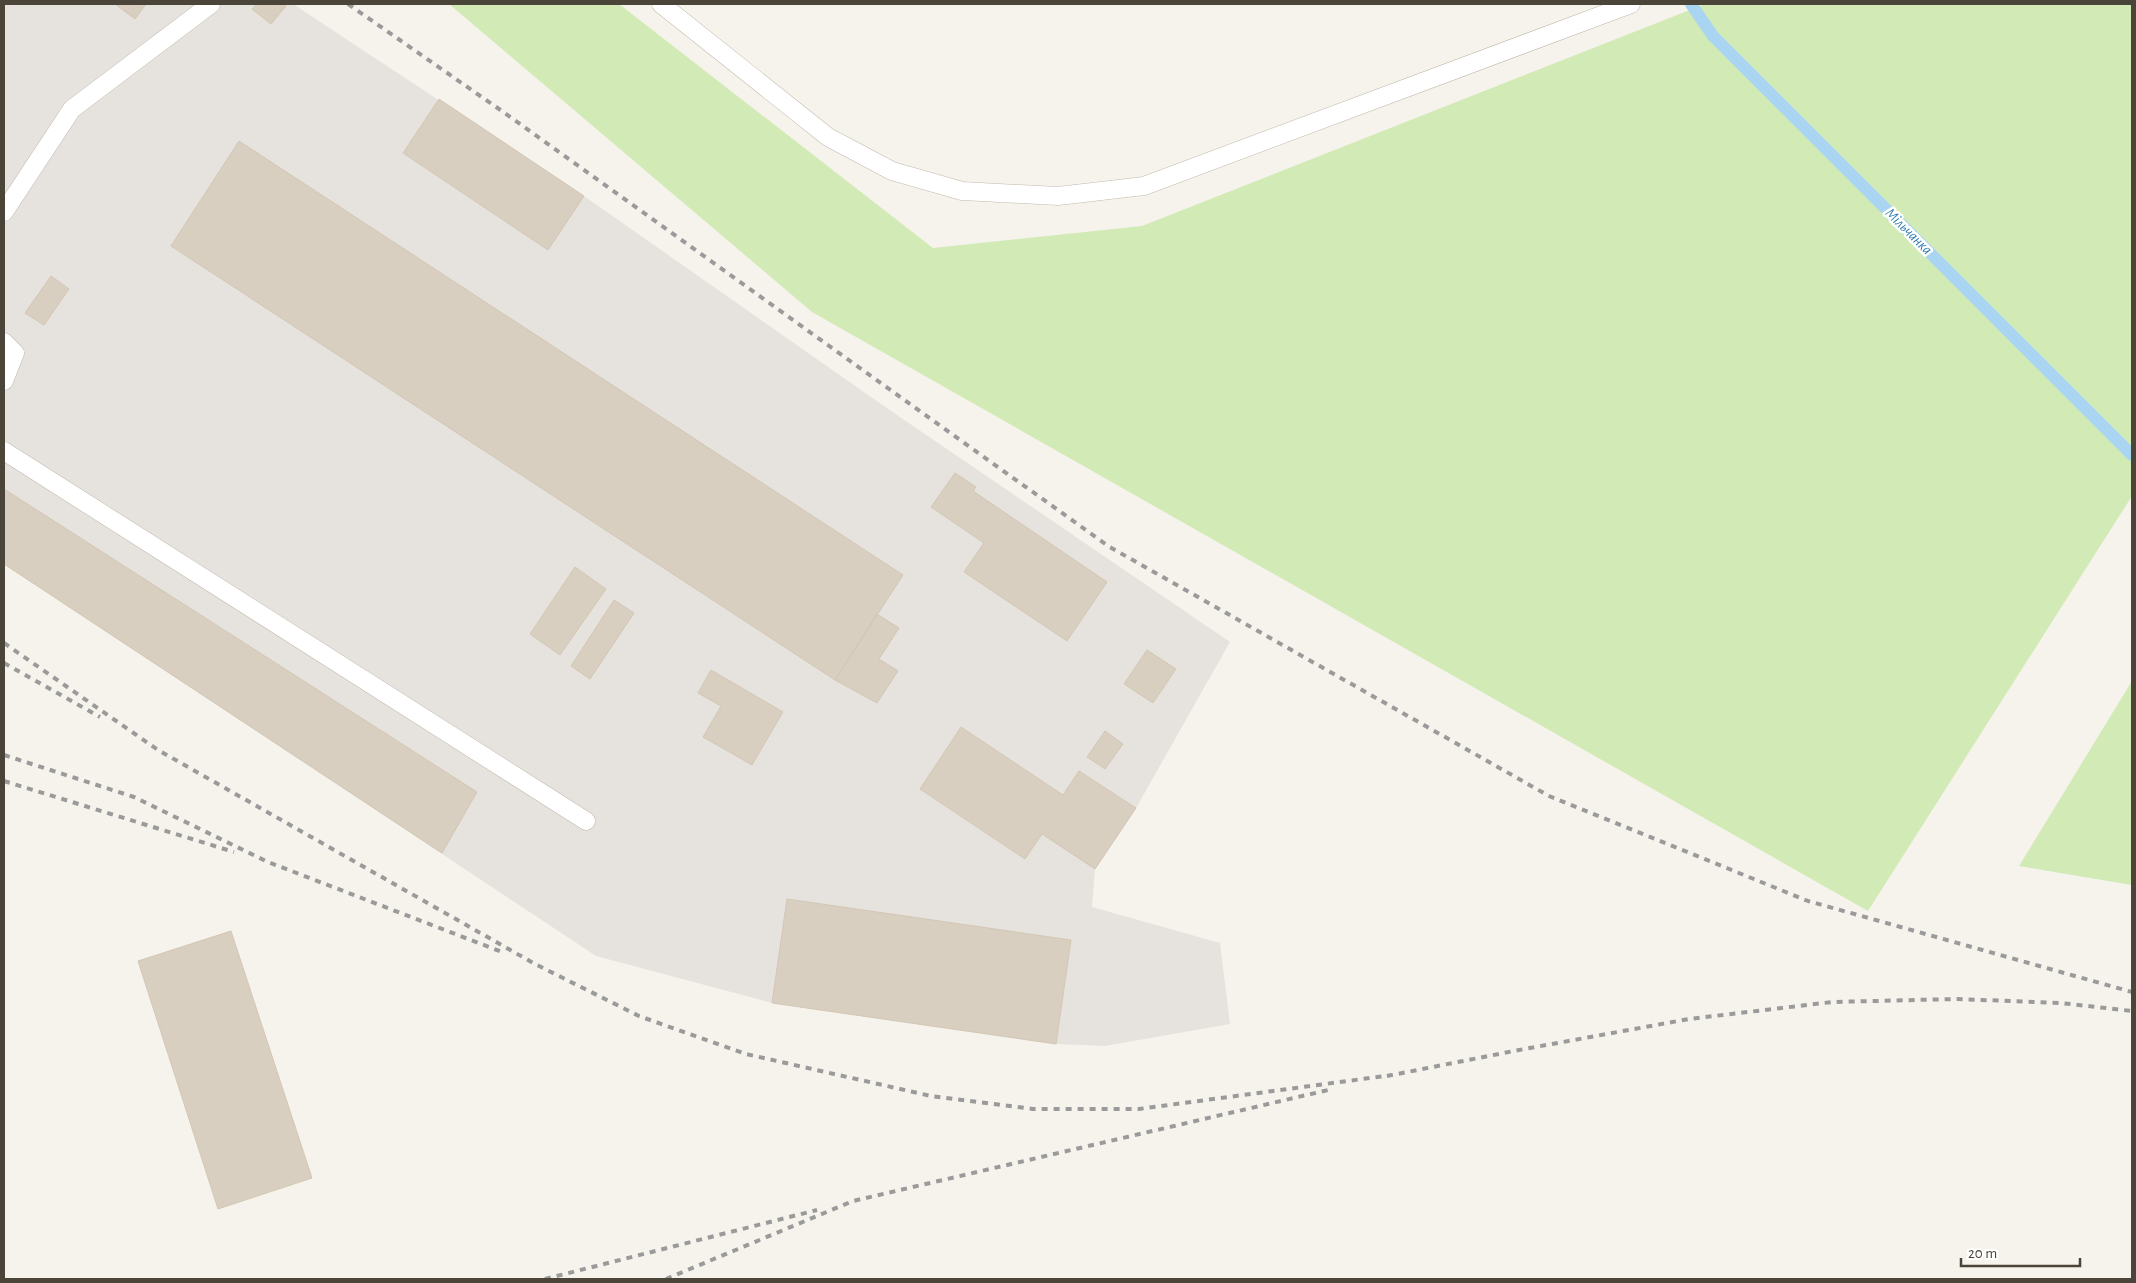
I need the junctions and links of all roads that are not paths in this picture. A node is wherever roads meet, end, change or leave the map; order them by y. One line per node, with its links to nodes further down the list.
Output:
1 (211, 4): 4 (lane)
2 (661, 4): 3 (lane)
3 (1631, 4)
4 (4, 212)
5 (4, 342): 6 (lane)
6 (4, 381)
7 (4, 451): 8 (lane)
8 (586, 821)

